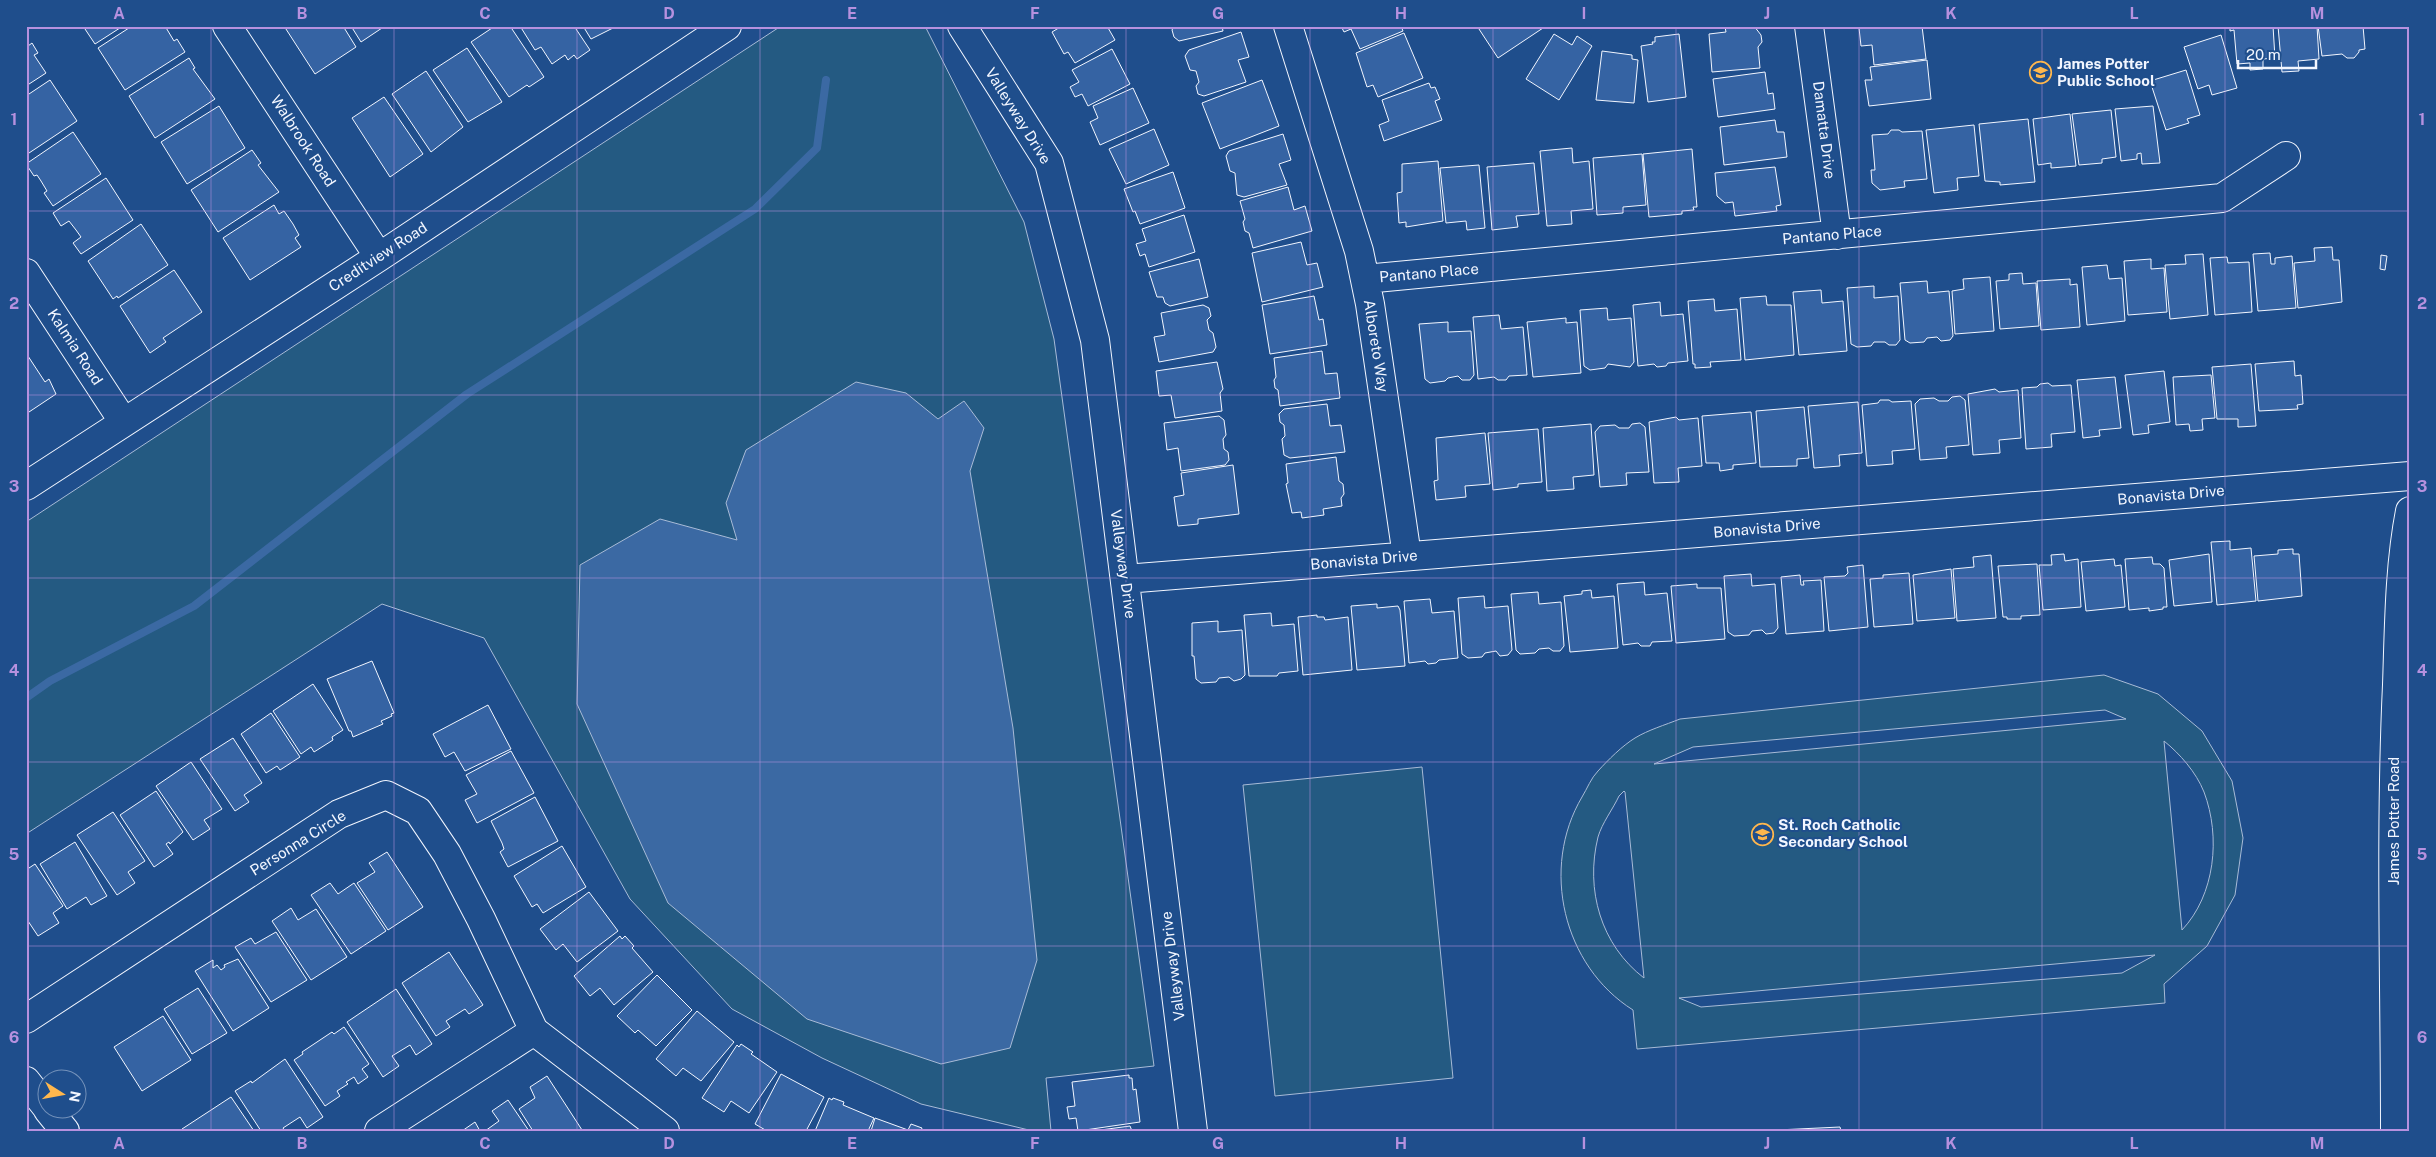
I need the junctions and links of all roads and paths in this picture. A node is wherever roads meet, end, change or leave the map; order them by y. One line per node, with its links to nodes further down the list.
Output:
1 (227, 26): 8 (street, Walbrook Road)
2 (728, 26): 8 (street, Creditview Road)
3 (962, 26): 16 (street, Valleyway Drive)
4 (1288, 26): 10 (street, Alboreto Way)
5 (1809, 26): 7 (street, Damatta Drive)
6 (2286, 156): 7 (street, Pantano Place)
7 (1837, 235): 10 (street, Pantano Place)
8 (379, 257): 11 (street, Creditview Road)
9 (26, 273): 11 (street, Kalmia Road)
10 (1365, 279): 15 (street, Alboreto Way)
11 (123, 421): 13 (street, Creditview Road)
12 (2410, 476): 15 (street, Bonavista Drive)
13 (26, 486)
14 (2410, 512): 26 (street, James Potter Road)
15 (1407, 556): 16 (street, Bonavista Drive)
16 (1125, 579): 25 (street, Valleyway Drive)
17 (26, 1019): 18 (street, Personna Circle)
18 (534, 1031): 23 (street); 24 (street, Personna Circle)
19 (26, 1081): 20 (street)
20 (38, 1096)
21 (56, 1120): 22 (street)
22 (65, 1131)
23 (379, 1131)
24 (665, 1131)
25 (1192, 1131)
26 (2395, 1131)

